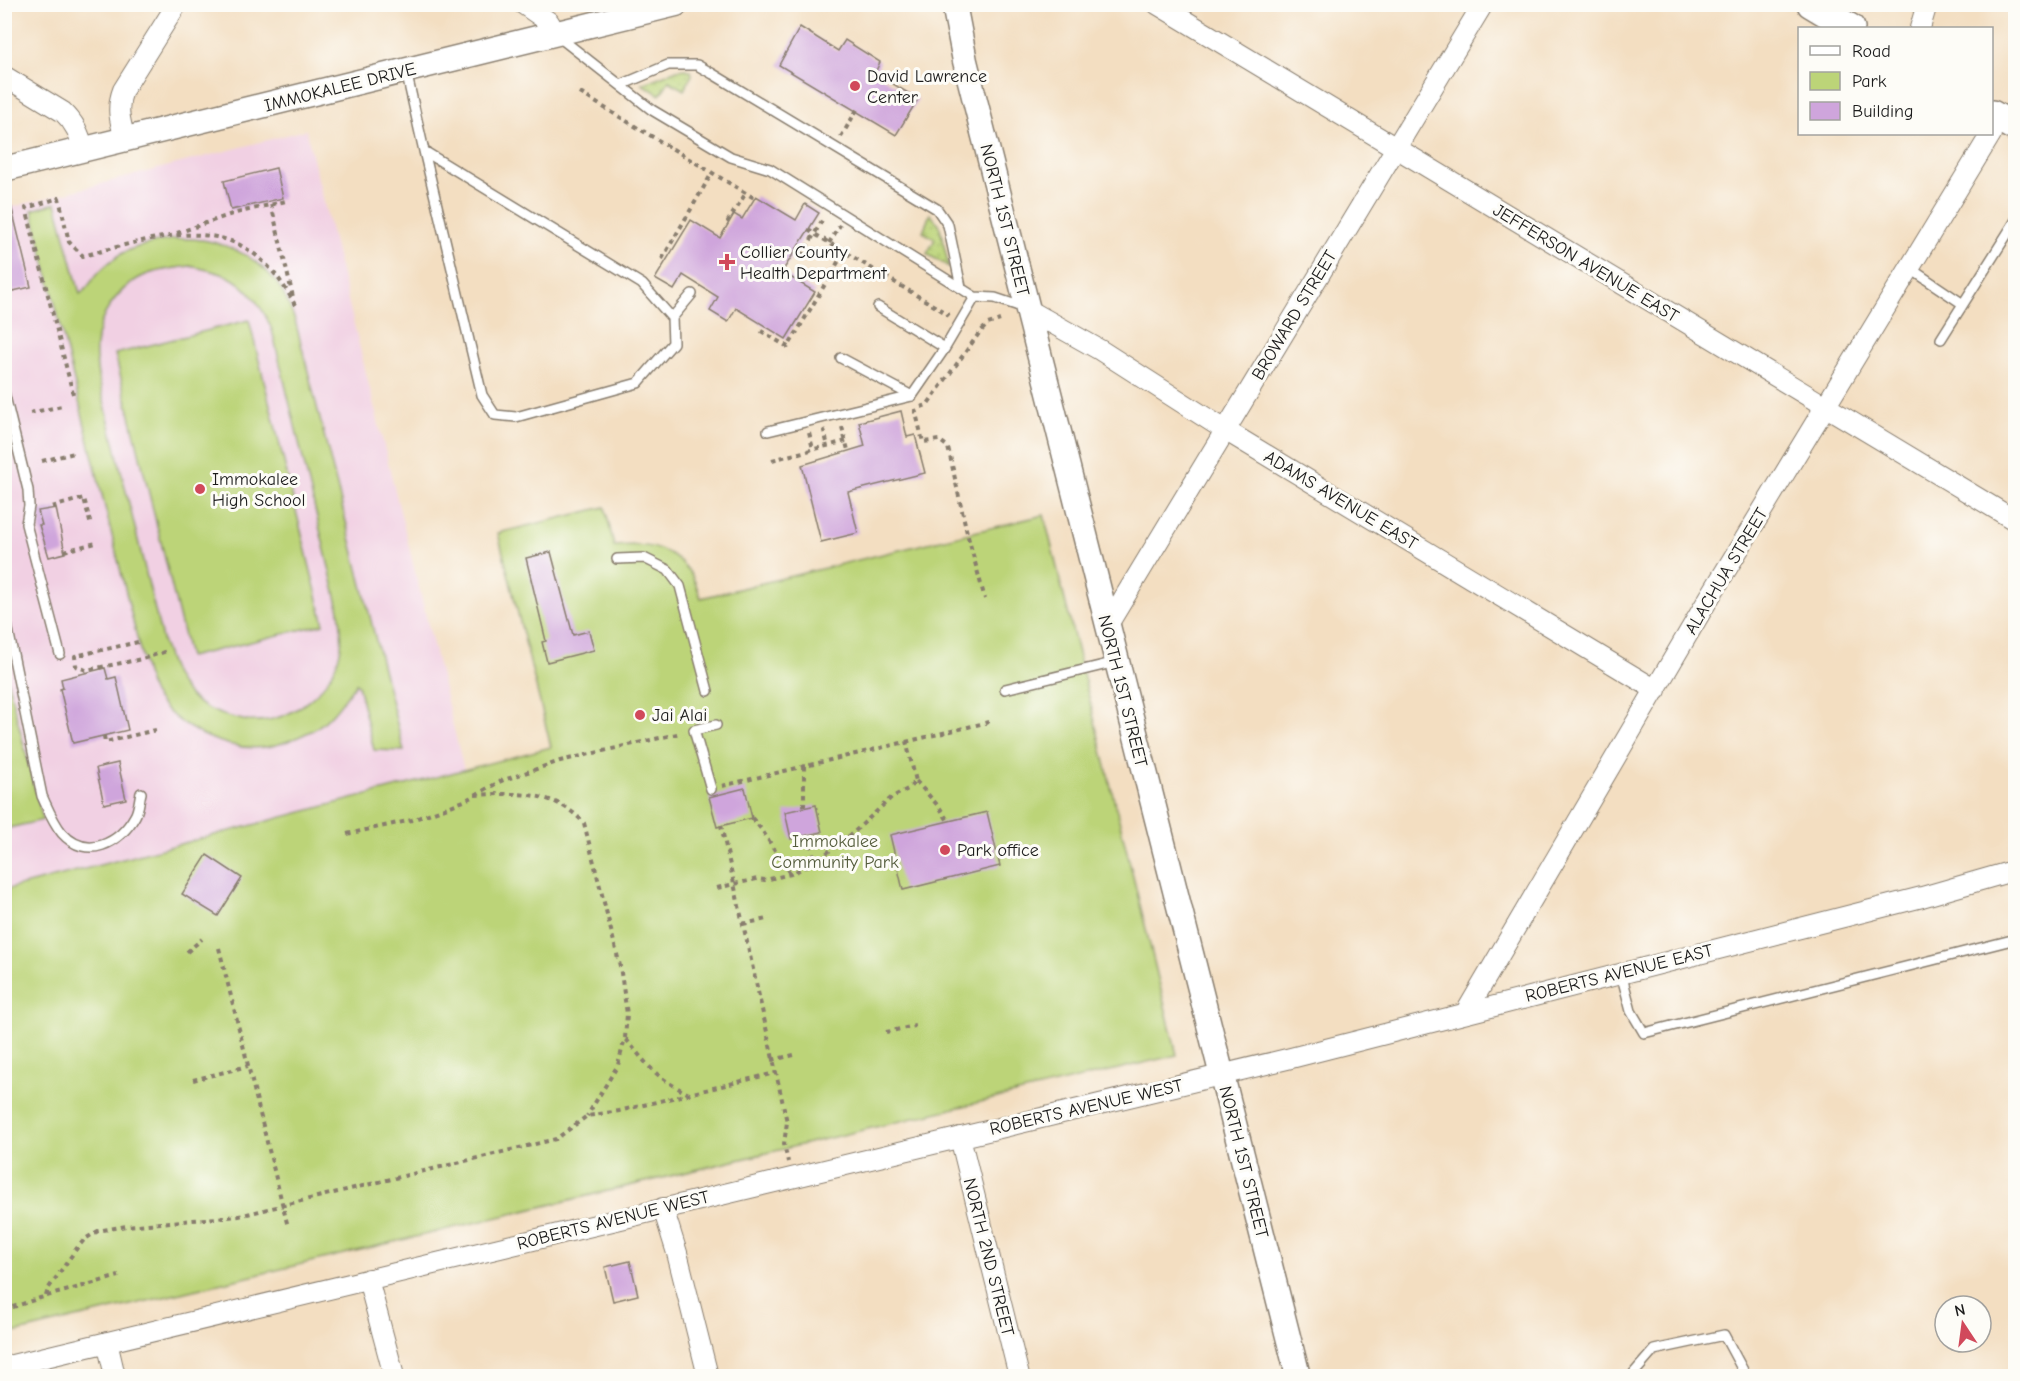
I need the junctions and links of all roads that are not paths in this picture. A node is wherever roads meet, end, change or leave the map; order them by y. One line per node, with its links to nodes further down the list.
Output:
1 (177, 4): 16 (street)
2 (523, 4): 11 (street)
3 (676, 4): 11 (street, IMMOKALEE DRIVE)
4 (954, 4): 28 (street, NORTH 1ST STREET)
5 (1157, 4): 18 (street, JEFFERSON AVENUE EAST)
6 (1483, 4): 18 (street, BROWARD STREET)
7 (1811, 4): 9 (main road)
8 (1927, 4): 10 (street)
9 (1849, 27)
10 (1920, 27)
11 (556, 34): 12 (street, IMMOKALEE DRIVE); 14 (lane)
12 (405, 71): 16 (street, IMMOKALEE DRIVE); 19 (lane)
13 (4, 76): 17 (street)
14 (621, 85): 23 (lane); 23 (lane)
15 (1992, 135): 22 (street, ALACHUA STREET)
16 (125, 139): 17 (street, IMMOKALEE DRIVE)
17 (84, 149): 20 (street, IMMOKALEE DRIVE)
18 (1395, 149): 35 (street, JEFFERSON AVENUE EAST); 36 (street, BROWARD STREET)
19 (424, 151): 29 (lane); 29 (lane)
20 (4, 169)
21 (2016, 220): 26 (lane)
22 (1908, 267): 26 (lane); 35 (street, ALACHUA STREET)
23 (961, 287): 25 (lane)
24 (692, 294): 29 (lane)
25 (975, 297): 28 (lane); 31 (lane)
26 (1963, 304): 30 (lane)
27 (878, 307): 31 (lane)
28 (1027, 309): 36 (street, ADAMS AVENUE EAST); 41 (street, NORTH 1ST STREET)
29 (672, 318)
30 (1941, 339)
31 (945, 348): 34 (lane)
32 (841, 358): 34 (lane)
33 (4, 392): 42 (lane)
34 (912, 396): 37 (lane)
35 (1824, 407): 38 (street, JEFFERSON AVENUE EAST); 45 (street, ALACHUA STREET)
36 (1225, 430): 41 (street, BROWARD STREET); 45 (street, ADAMS AVENUE EAST)
37 (768, 432)
38 (2016, 521)
39 (617, 559): 46 (lane)
40 (4, 610): 49 (lane)
41 (1107, 626): 43 (street, NORTH 1ST STREET)
42 (60, 654)
43 (1116, 662): 44 (lane); 54 (street, NORTH 1ST STREET)
44 (1005, 689)
45 (1656, 690): 53 (street, ALACHUA STREET)
46 (708, 691)
47 (716, 725): 48 (lane)
48 (711, 789)
49 (141, 793)
50 (2016, 870): 52 (street, ROBERTS AVENUE EAST)
51 (2016, 939): 52 (lane)
52 (1621, 973): 53 (street, ROBERTS AVENUE EAST)
53 (1466, 1012): 54 (street, ROBERTS AVENUE EAST)
54 (1222, 1074): 55 (street, ROBERTS AVENUE WEST); 64 (street, NORTH 1ST STREET)
55 (960, 1137): 56 (street, ROBERTS AVENUE WEST); 63 (street, NORTH 2ND STREET)
56 (663, 1208): 57 (street, ROBERTS AVENUE WEST); 62 (street)
57 (368, 1279): 58 (street, ROBERTS AVENUE WEST); 61 (street)
58 (107, 1342): 59 (street, ROBERTS AVENUE WEST); 60 (street)
59 (4, 1367)
60 (115, 1377)
61 (393, 1377)
62 (708, 1377)
63 (1018, 1377)
64 (1298, 1377)
65 (1635, 1377): 66 (lane)
66 (1746, 1377)

